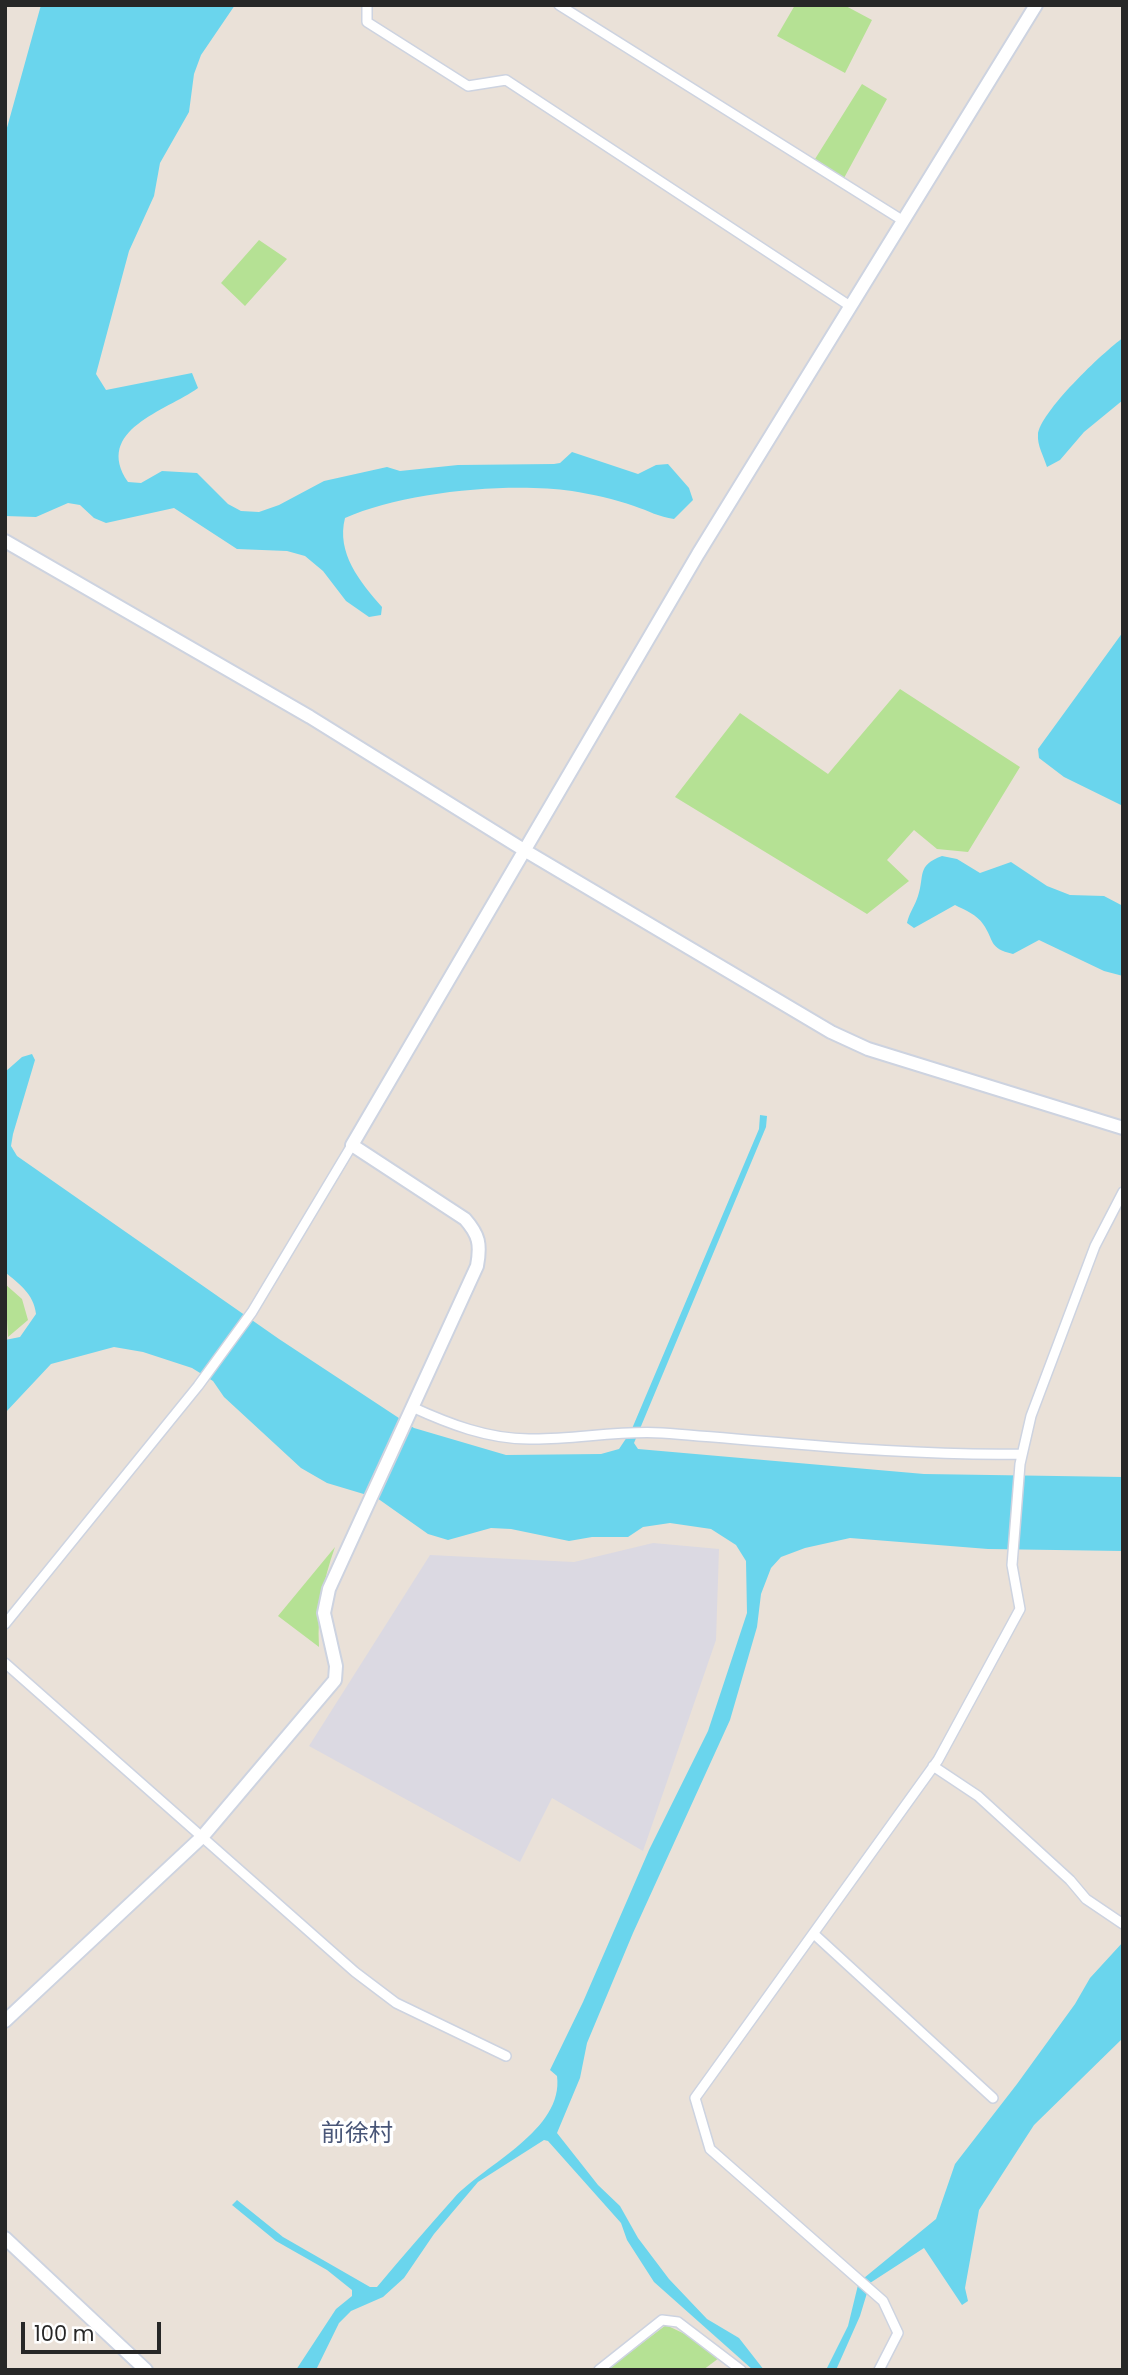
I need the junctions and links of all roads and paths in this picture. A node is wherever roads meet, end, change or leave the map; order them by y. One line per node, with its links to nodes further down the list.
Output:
1 (367, 5): 5 (street)
2 (559, 5): 4 (street)
3 (1036, 5): 4 (street)
4 (902, 220): 5 (street)
5 (850, 306): 7 (street)
6 (5, 541): 7 (street)
7 (524, 850): 8 (street); 9 (street)
8 (1123, 1128)
9 (352, 1145): 11 (street); 13 (street)
10 (1123, 1192): 12 (street)
11 (412, 1409): 12 (street); 16 (street)
12 (1021, 1459): 15 (street)
13 (5, 1625)
14 (5, 1663): 16 (street)
15 (933, 1766): 17 (street); 18 (street)
16 (202, 1836): 19 (street); 20 (street)
17 (1123, 1924)
18 (814, 1934): 21 (street); 26 (street)
19 (5, 2021)
20 (506, 2056)
21 (993, 2098)
22 (5, 2238): 23 (street)
23 (146, 2370)
24 (599, 2370): 25 (street)
25 (741, 2370)
26 (879, 2370)

